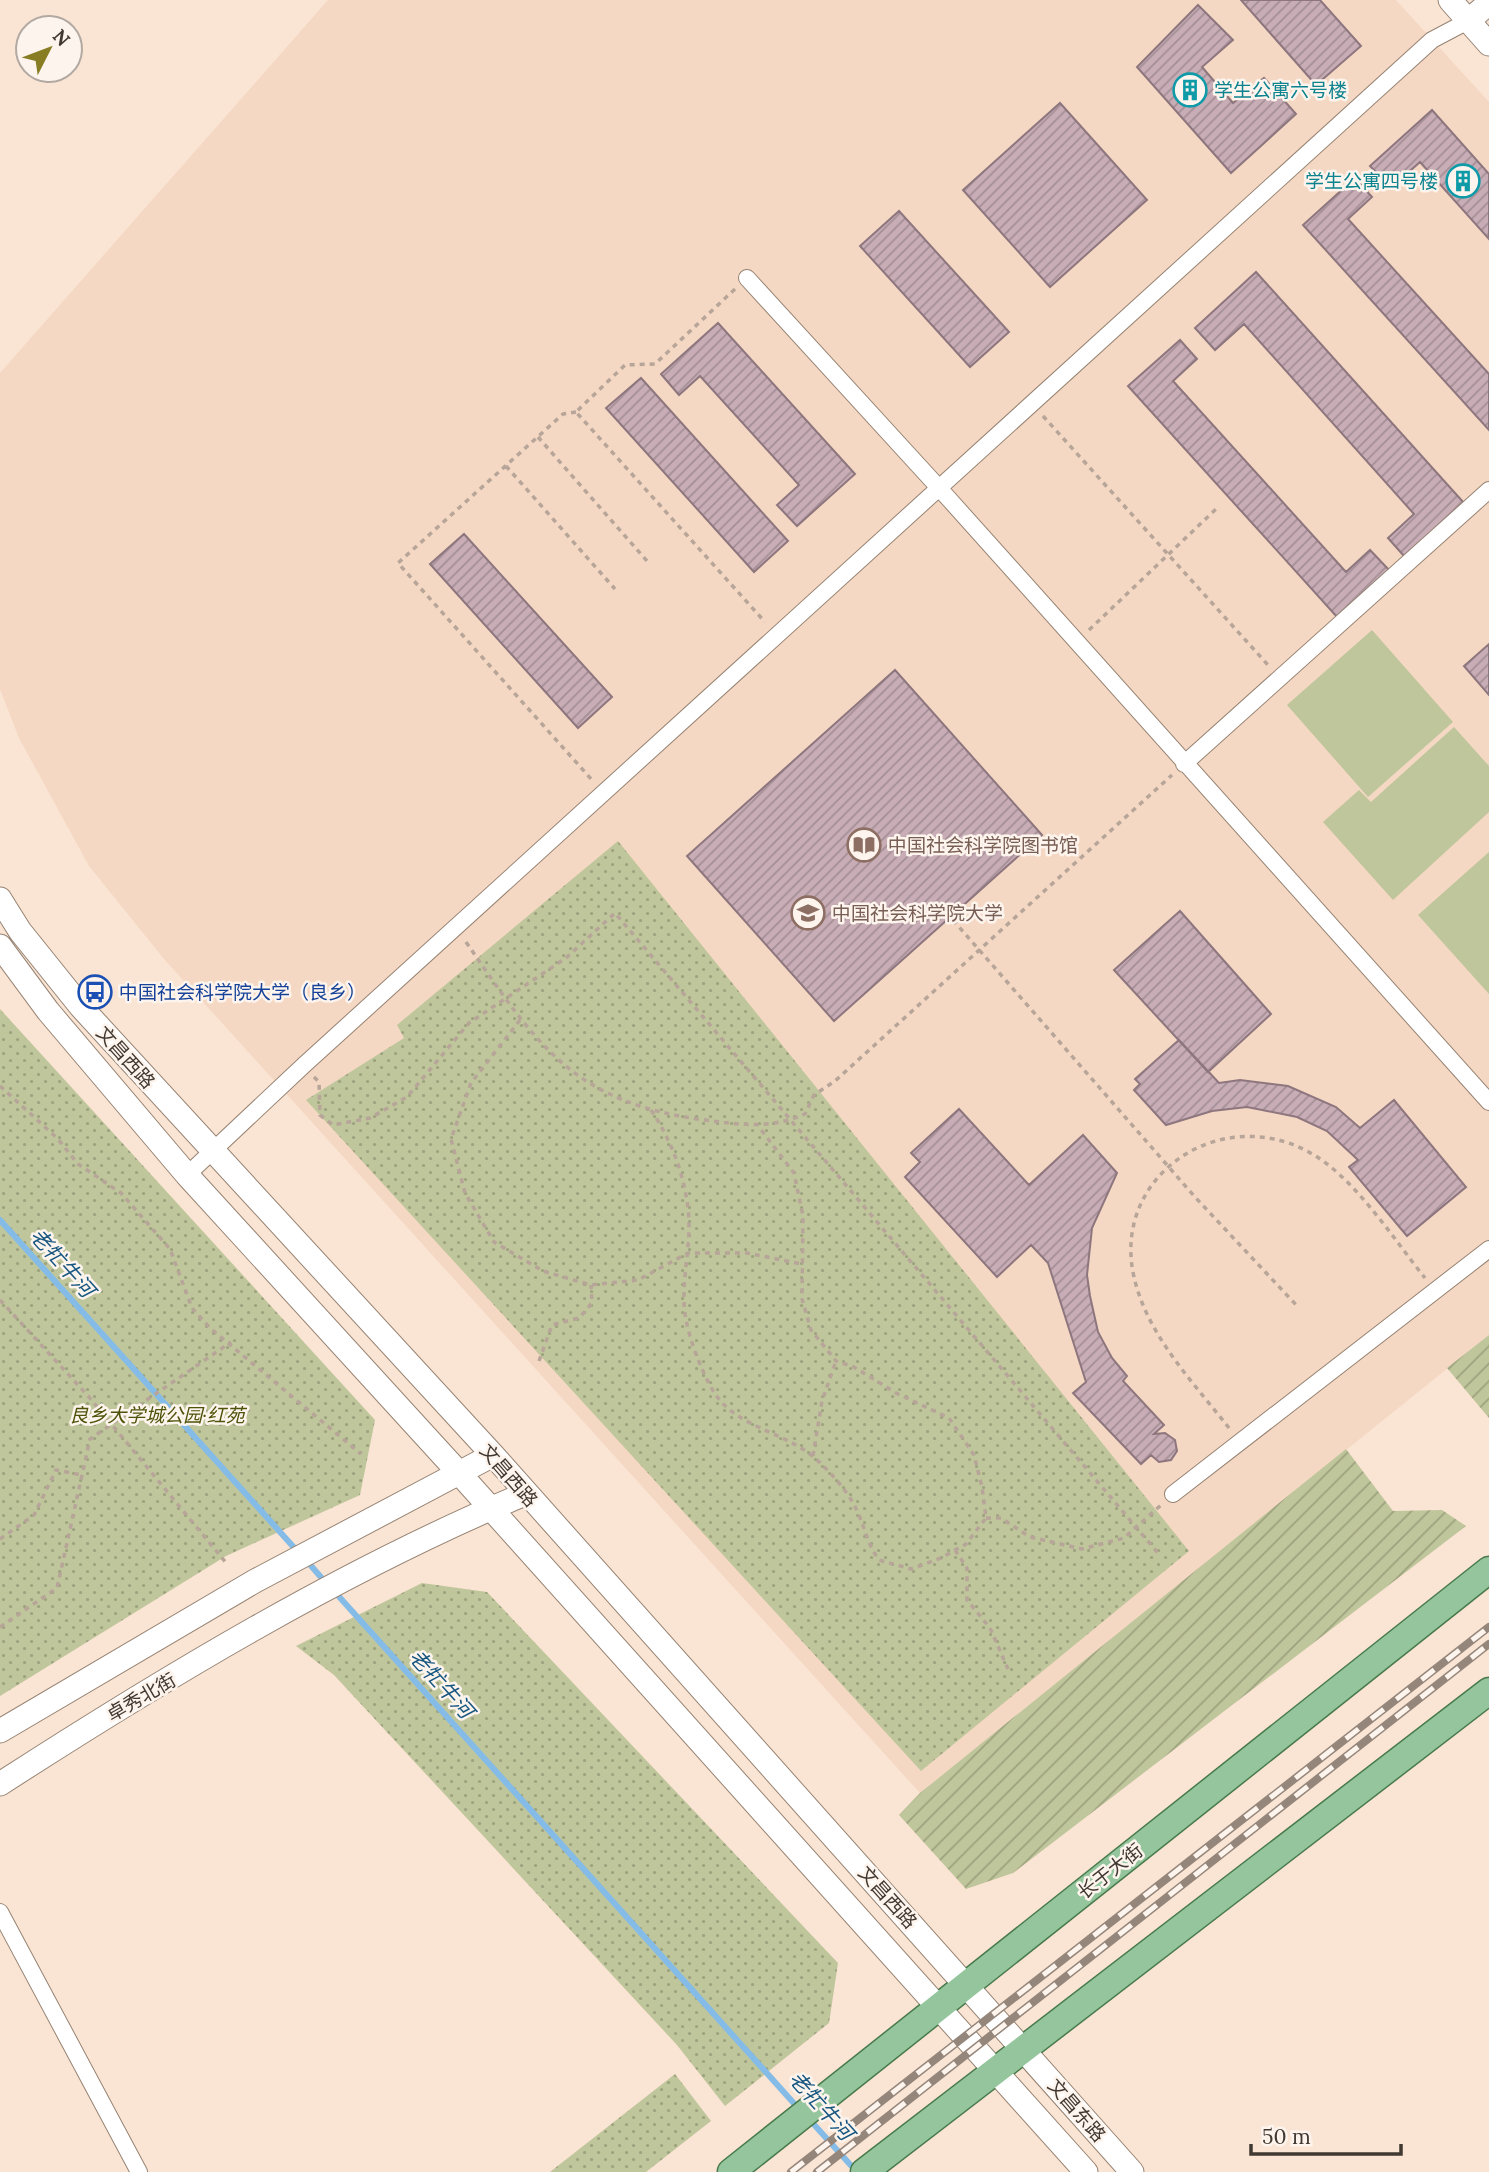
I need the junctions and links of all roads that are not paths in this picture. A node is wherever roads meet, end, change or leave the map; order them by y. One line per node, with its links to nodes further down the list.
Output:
1 (1450, 0): 3 (main road)
2 (1489, 3): 3 (main road)
3 (1468, 21): 4 (main road); 6 (street)
4 (1489, 44)
5 (747, 278): 6 (street)
6 (940, 489): 8 (street); 12 (street)
7 (1489, 490): 8 (street)
8 (1184, 764): 11 (street)
9 (0, 899): 12 (main road, 文昌西路)
10 (0, 946): 13 (main road, 文昌西路)
11 (1489, 1102)
12 (212, 1151): 13 (street); 15 (main road, 文昌西路)
13 (187, 1175): 16 (main road, 文昌西路)
14 (1489, 1249): 18 (street)
15 (493, 1455): 16 (main road); 17 (main road, 文昌西路)
16 (460, 1474): 19 (main road, 文昌西路); 22 (main road)
17 (525, 1494): 19 (main road, 卓秀北街); 25 (main road, 文昌西路)
18 (1173, 1494)
19 (489, 1509): 23 (main road, 卓秀北街); 26 (main road, 文昌西路)
20 (1489, 1570): 25 (main road, 长于大街)
21 (1489, 1691): 27 (main road)
22 (0, 1731)
23 (0, 1783)
24 (0, 1912): 29 (street)
25 (967, 1984): 26 (main road, 长于大街); 27 (main road, 文昌西路)
26 (936, 2008): 28 (main road, 文昌西路); 30 (main road, 长于大街)
27 (1023, 2049): 28 (main road); 33 (main road, 文昌东路)
28 (995, 2071): 31 (main road); 32 (main road, 文昌东路)
29 (139, 2172)
30 (732, 2172)
31 (863, 2172)
32 (1086, 2172)
33 (1132, 2172)

